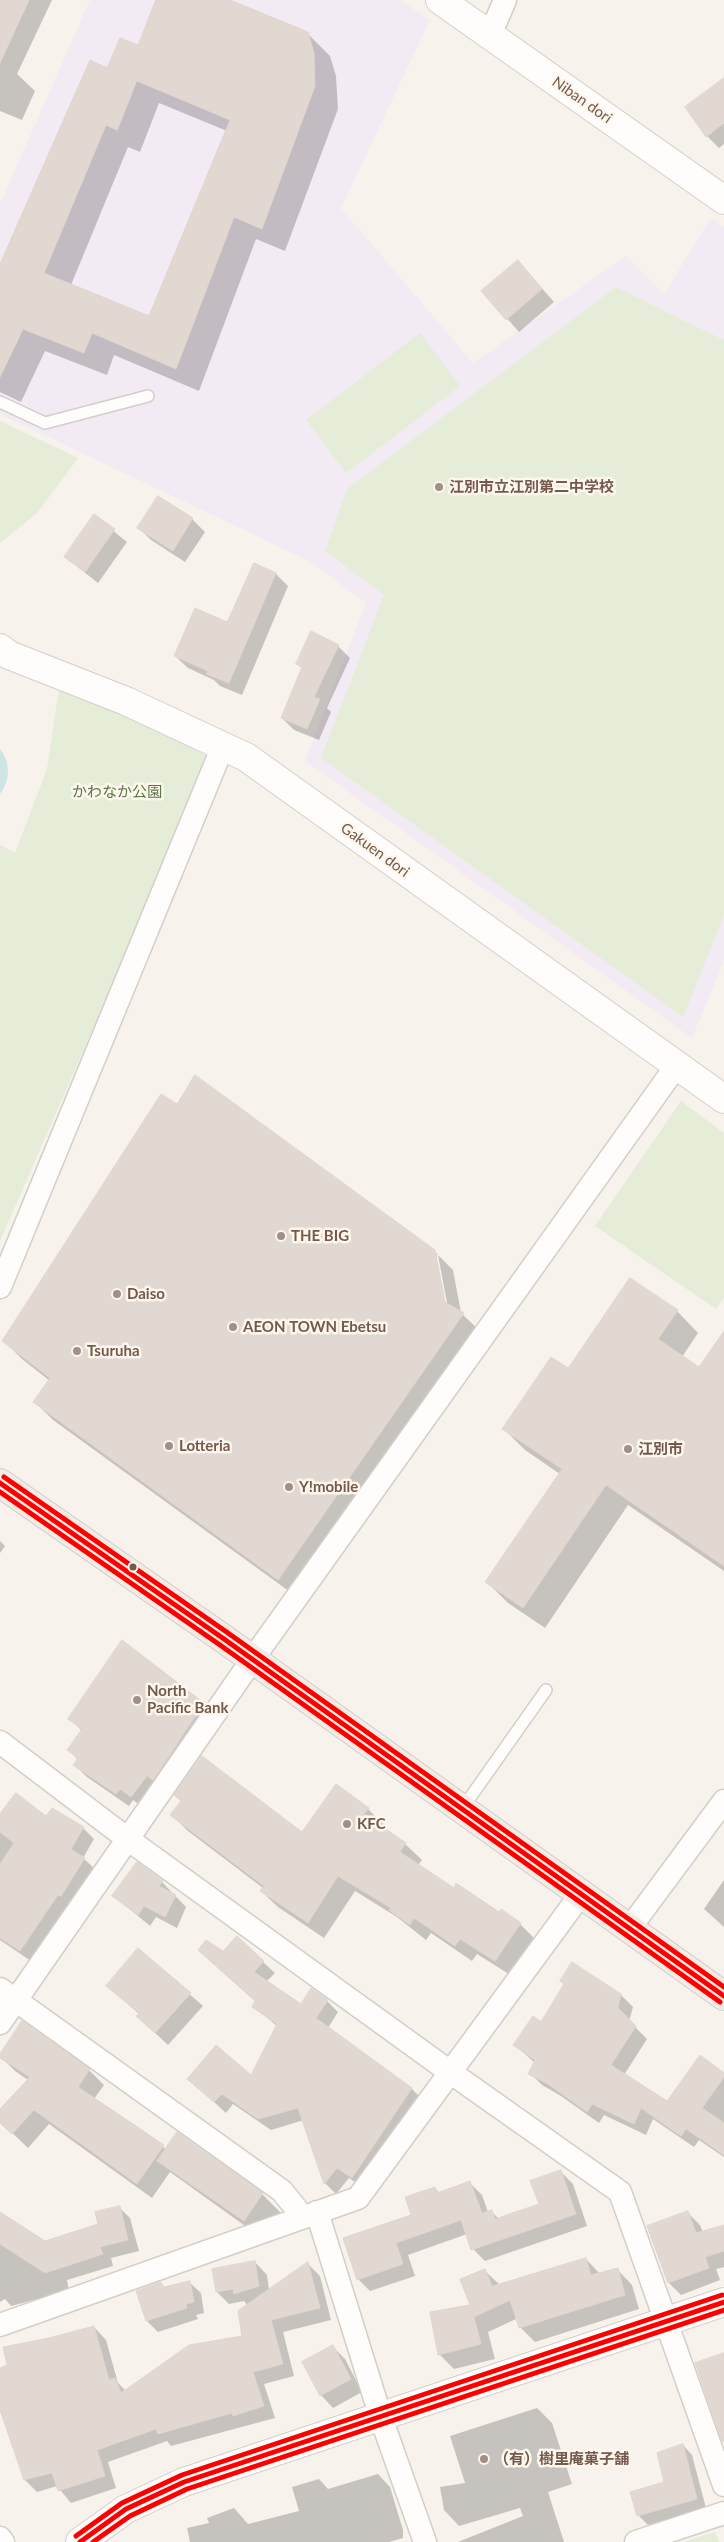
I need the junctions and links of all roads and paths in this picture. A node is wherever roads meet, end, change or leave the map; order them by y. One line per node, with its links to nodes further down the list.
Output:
1 (440, 0): 3 (street, Niban dori)
2 (505, 0): 3 (street)
3 (490, 34): 4 (street, Niban dori)
4 (724, 200)
5 (148, 396): 6 (lane)
6 (0, 402)
7 (0, 648): 8 (street, Gakuen dori)
8 (223, 746): 9 (street, Gakuen dori); 11 (street)
9 (677, 1065): 10 (street, Gakuen dori); 13 (street)
10 (724, 1099)
11 (0, 1287)
12 (0, 1483): 13 (highway)
13 (252, 1660): 17 (highway); 18 (street)
14 (546, 1690): 17 (lane)
15 (0, 1742): 18 (street)
16 (724, 1801): 20 (street)
17 (462, 1810): 19 (highway)
18 (129, 1840): 21 (street); 24 (street)
19 (581, 1894): 20 (highway); 24 (street)
20 (629, 1929): 22 (highway)
21 (8, 1995): 23 (street); 25 (street)
22 (724, 1996)
23 (0, 2023)
24 (450, 2072): 25 (street); 27 (street)
25 (310, 2215): 28 (street); 29 (street)
26 (724, 2302): 27 (street)
27 (667, 2321): 29 (street); 30 (street)
28 (0, 2325)
29 (381, 2418): 34 (street); 35 (street)
30 (724, 2485)
31 (724, 2513): 36 (street)
32 (0, 2538): 33 (street)
33 (3, 2542)
34 (80, 2542)
35 (425, 2542)
36 (636, 2542)

